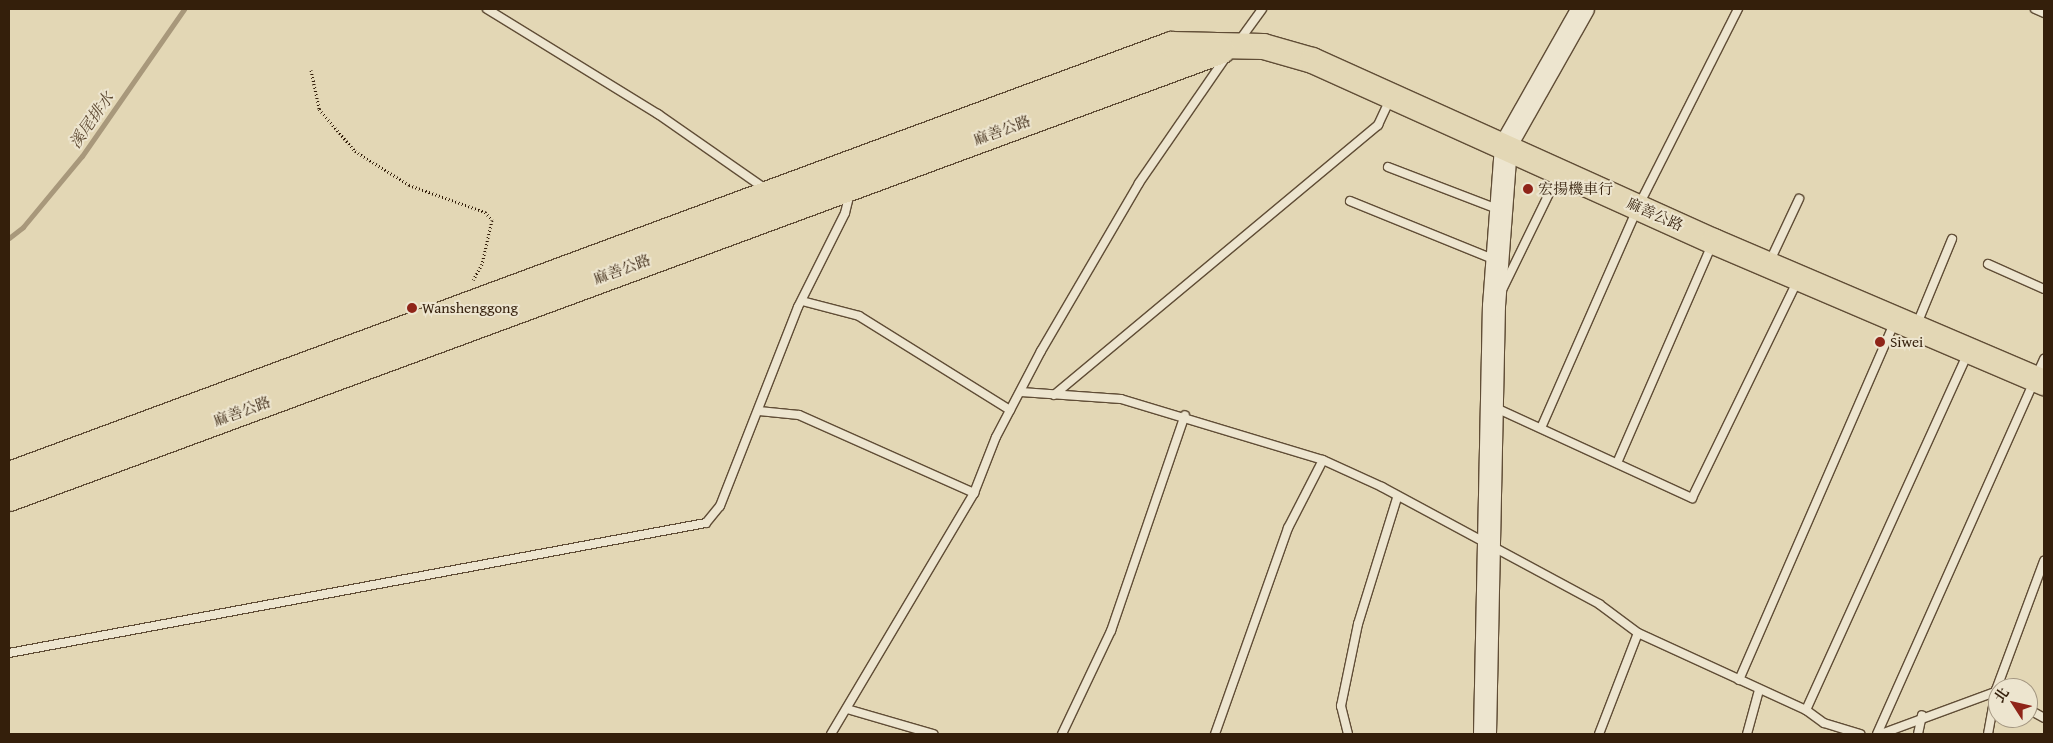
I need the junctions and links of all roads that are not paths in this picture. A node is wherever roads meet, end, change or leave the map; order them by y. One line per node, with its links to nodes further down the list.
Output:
1 (487, 9): 13 (lane)
2 (1262, 9): 7 (lane)
3 (1583, 9): 9 (street)
4 (1738, 9): 16 (lane)
5 (2035, 9): 6 (lane)
6 (2044, 13)
7 (1236, 45): 8 (main road, 麻善公路); 12 (main road, 麻善公路); 30 (lane)
8 (1392, 95): 9 (main road, 麻善公路); 31 (lane)
9 (1506, 145): 11 (main road, 麻善公路); 17 (street)
10 (1388, 167): 17 (lane)
11 (1560, 172): 16 (main road, 麻善公路); 26 (lane)
12 (848, 173): 13 (main road, 麻善公路); 25 (lane); 41 (main road, 麻善公路)
13 (767, 190): 39 (main road, 麻善公路)
14 (1799, 199): 21 (lane)
15 (1350, 201): 20 (lane)
16 (1638, 207): 19 (main road, 麻善公路); 36 (lane)
17 (1501, 210): 20 (street)
18 (1952, 239): 27 (lane)
19 (1713, 241): 21 (main road, 麻善公路); 38 (lane)
20 (1497, 261): 26 (street)
21 (1769, 264): 23 (main road, 麻善公路)
22 (1988, 264): 24 (lane)
23 (1799, 278): 27 (main road, 麻善公路); 38 (lane)
24 (2044, 289)
25 (802, 301): 33 (lane); 34 (lane)
26 (1494, 306): 32 (street)
27 (1905, 323): 28 (main road, 麻善公路); 48 (lane)
28 (1969, 351): 29 (main road, 麻善公路); 52 (lane)
29 (2042, 374): 63 (lane)
30 (1021, 392): 31 (lane); 33 (lane)
31 (1054, 395): 35 (lane)
32 (1492, 407): 36 (lane); 43 (street)
33 (1010, 410): 40 (lane)
34 (759, 411): 40 (lane); 46 (lane)
35 (1185, 415): 37 (lane); 56 (lane)
36 (1541, 428): 38 (lane)
37 (1323, 460): 42 (lane); 57 (lane)
38 (1617, 463)
39 (9, 474)
40 (974, 493): 51 (lane)
41 (9, 498)
42 (1397, 498): 43 (lane); 58 (lane)
43 (1492, 550): 45 (lane); 59 (street)
44 (2044, 561): 47 (lane)
45 (1638, 633): 48 (lane); 60 (lane)
46 (9, 653)
47 (2002, 678)
48 (1739, 680): 49 (lane)
49 (1759, 690): 52 (lane); 61 (lane)
50 (1988, 694): 53 (lane)
51 (847, 709): 54 (lane); 55 (lane)
52 (1806, 710): 62 (lane)
53 (1922, 715): 64 (lane); 65 (lane)
54 (831, 734)
55 (934, 734)
56 (1062, 734)
57 (1215, 734)
58 (1348, 734)
59 (1484, 734)
60 (1599, 734)
61 (1747, 734)
62 (1860, 734)
63 (1877, 734)
64 (1881, 734)
65 (1918, 734)

